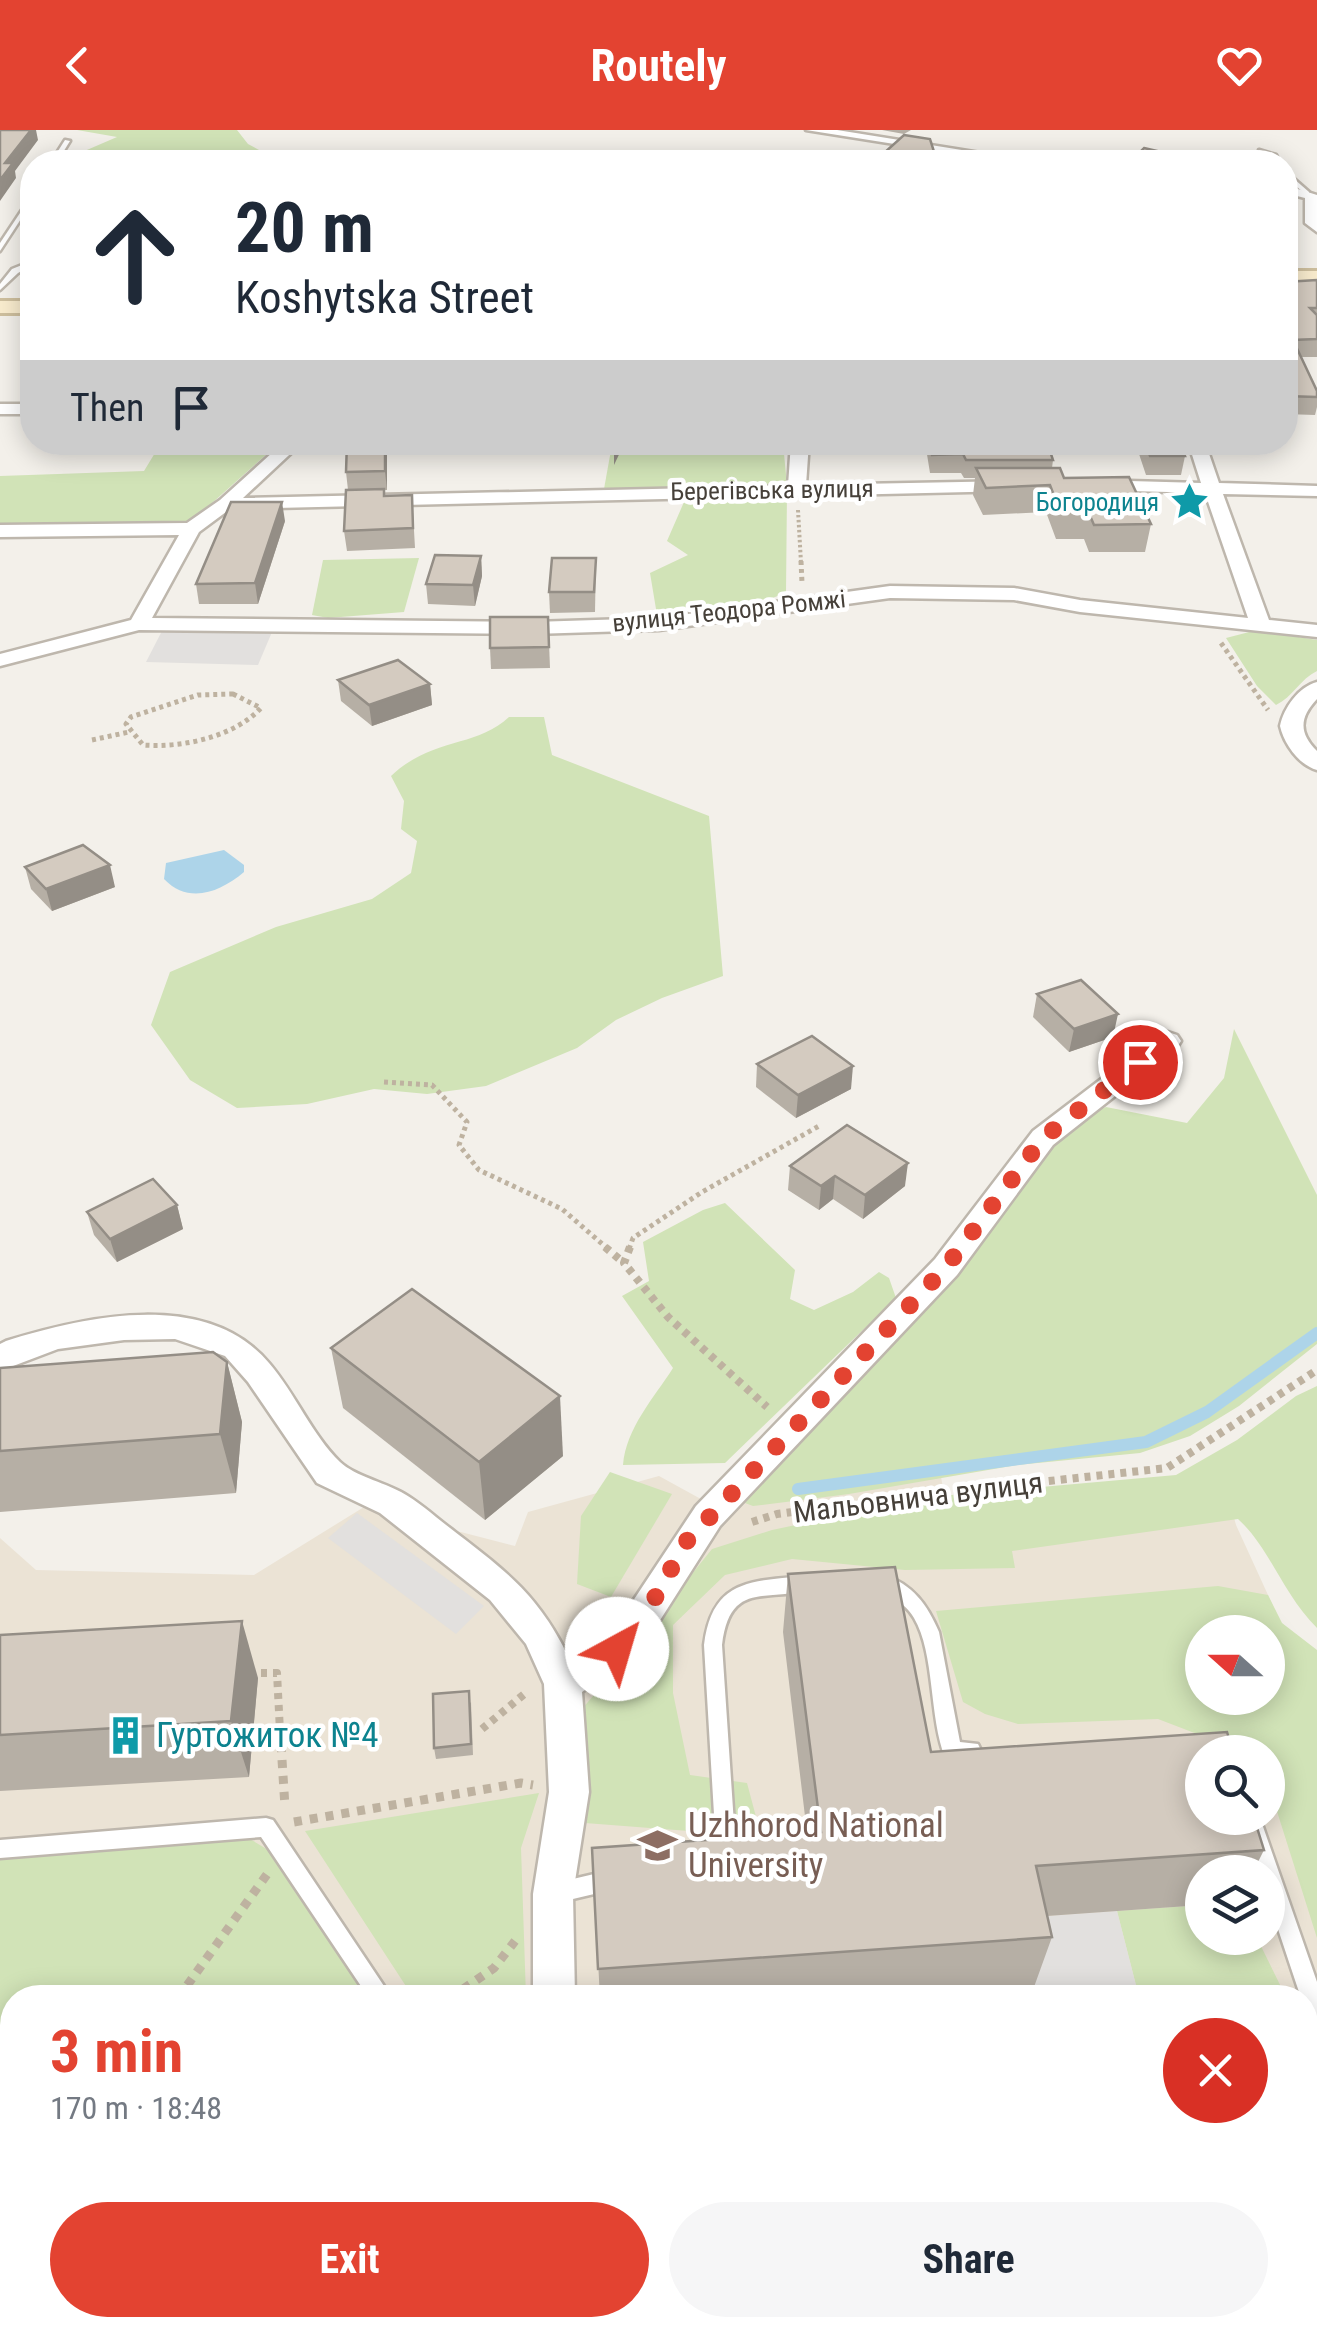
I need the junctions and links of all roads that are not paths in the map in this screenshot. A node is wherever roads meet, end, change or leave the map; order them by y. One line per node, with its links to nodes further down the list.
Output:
1 (812, 130): 4 (street)
2 (68, 140): 3 (lane)
3 (62, 150)
4 (948, 150)
5 (1298, 184): 7 (lane)
6 (1298, 191): 7 (street)
7 (1307, 192): 9 (street)
8 (20, 216): 10 (lane)
9 (1317, 228)
10 (0, 249)
11 (20, 269): 12 (lane)
12 (0, 288)
13 (281, 455): 21 (street)
14 (799, 455): 18 (street)
15 (1201, 455): 19 (street)
16 (1035, 486): 18 (street, Берегівська вулиця)
17 (1075, 486): 19 (street)
18 (796, 488): 21 (street, Берегівська вулиця)
19 (1214, 490): 20 (street); 25 (street)
20 (1317, 491)
21 (226, 504): 22 (street)
22 (191, 529): 23 (street); 24 (street)
23 (0, 531)
24 (139, 624): 25 (street, вулиця Теодора Ромжі); 27 (street, вулиця Теодора Ромжі)
25 (1260, 624): 26 (street, вулиця Теодора Ромжі)
26 (1317, 632)
27 (0, 660)
28 (1317, 688): 29 (street)
29 (1317, 763)
30 (1168, 1041): 34 (street)
31 (0, 1359): 34 (street)
32 (864, 1579): 35 (lane)
33 (825, 1583): 38 (lane)
34 (563, 1684): 40 (street)
35 (990, 1749)
36 (1256, 1835): 43 (lane)
37 (0, 1849): 41 (lane)
38 (707, 1858)
39 (630, 1876): 40 (lane)
40 (553, 1894): 42 (street)
41 (373, 1985)
42 (554, 1985)
43 (1307, 1985)

